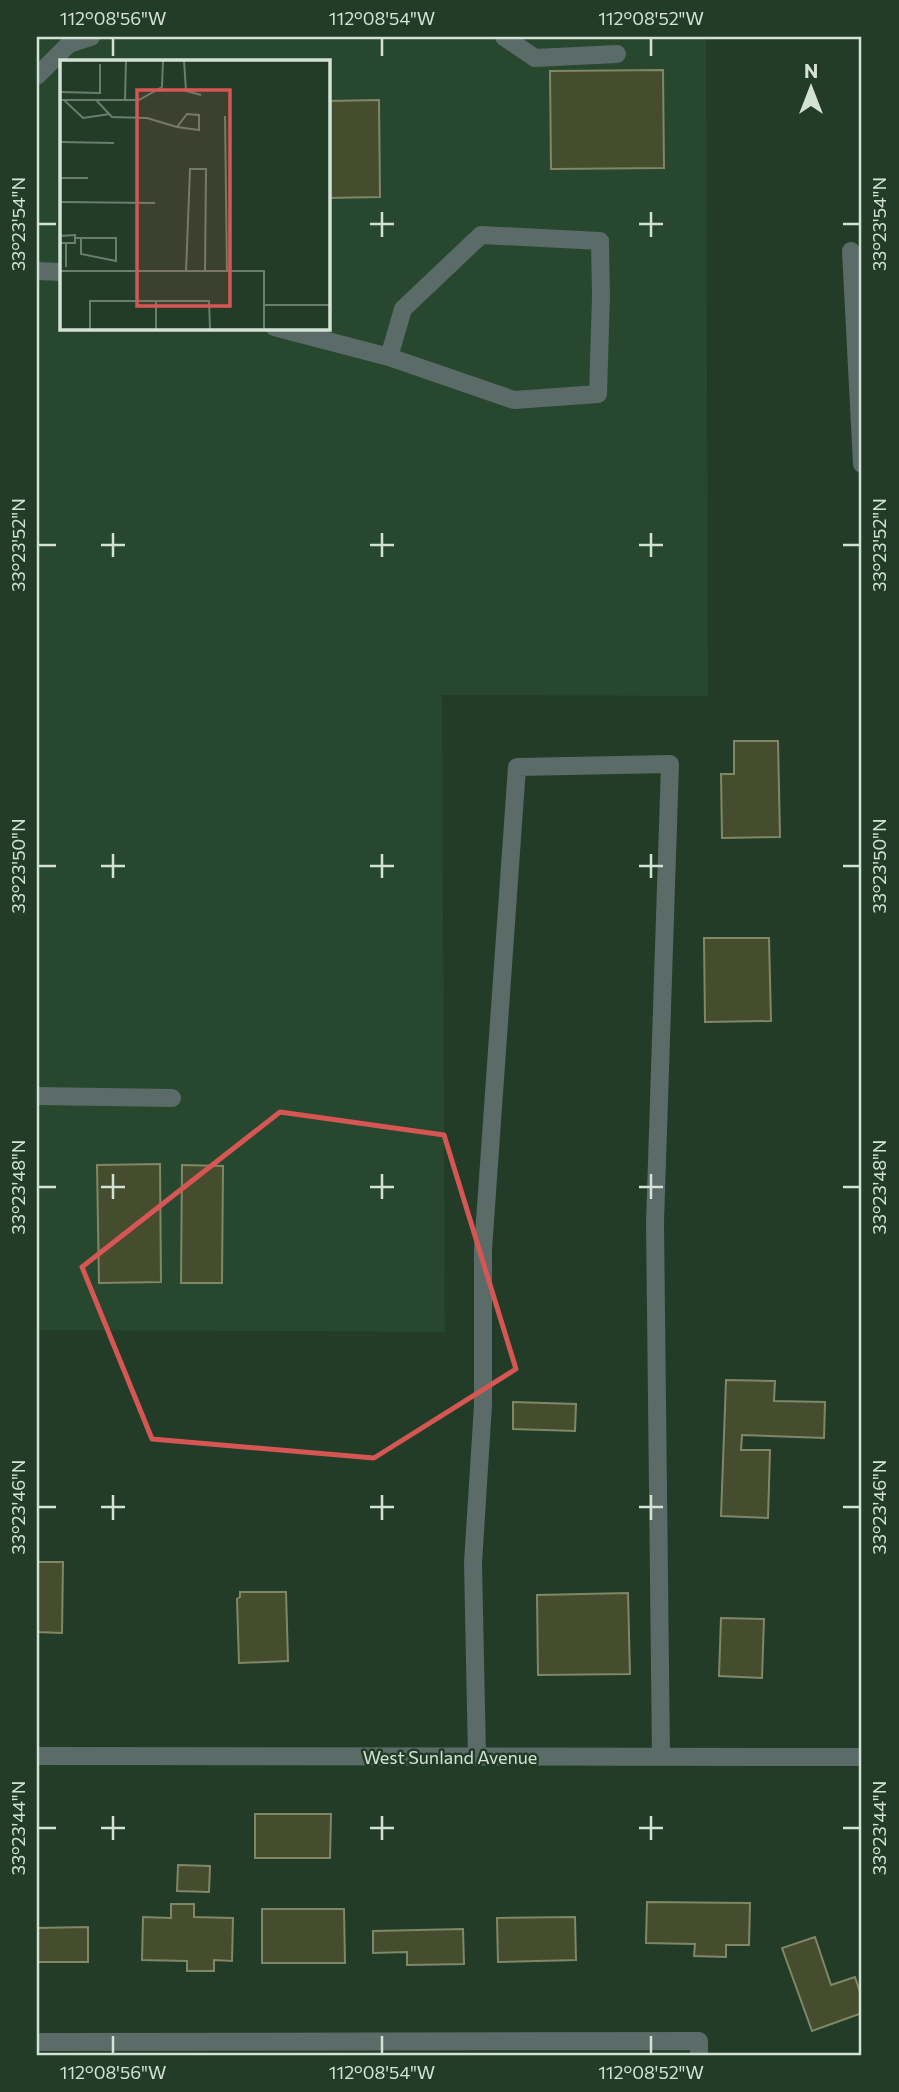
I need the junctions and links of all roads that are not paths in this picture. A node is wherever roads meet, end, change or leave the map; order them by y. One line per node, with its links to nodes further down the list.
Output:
1 (91, 37): 4 (street)
2 (504, 37): 3 (street)
3 (617, 54)
4 (37, 76)
5 (851, 251): 10 (street)
6 (37, 271): 7 (street)
7 (60, 272)
8 (282, 329): 9 (street)
9 (389, 357): 9 (street)
10 (862, 464)
11 (37, 1096): 12 (street)
12 (172, 1098)
13 (37, 1756): 14 (street, West Sunland Avenue)
14 (477, 1757): 15 (street, West Sunland Avenue); 15 (street)
15 (660, 1757): 16 (street, West Sunland Avenue)
16 (862, 1757)
17 (37, 2042): 19 (street)
18 (699, 2048): 19 (street)
19 (183, 2049)

